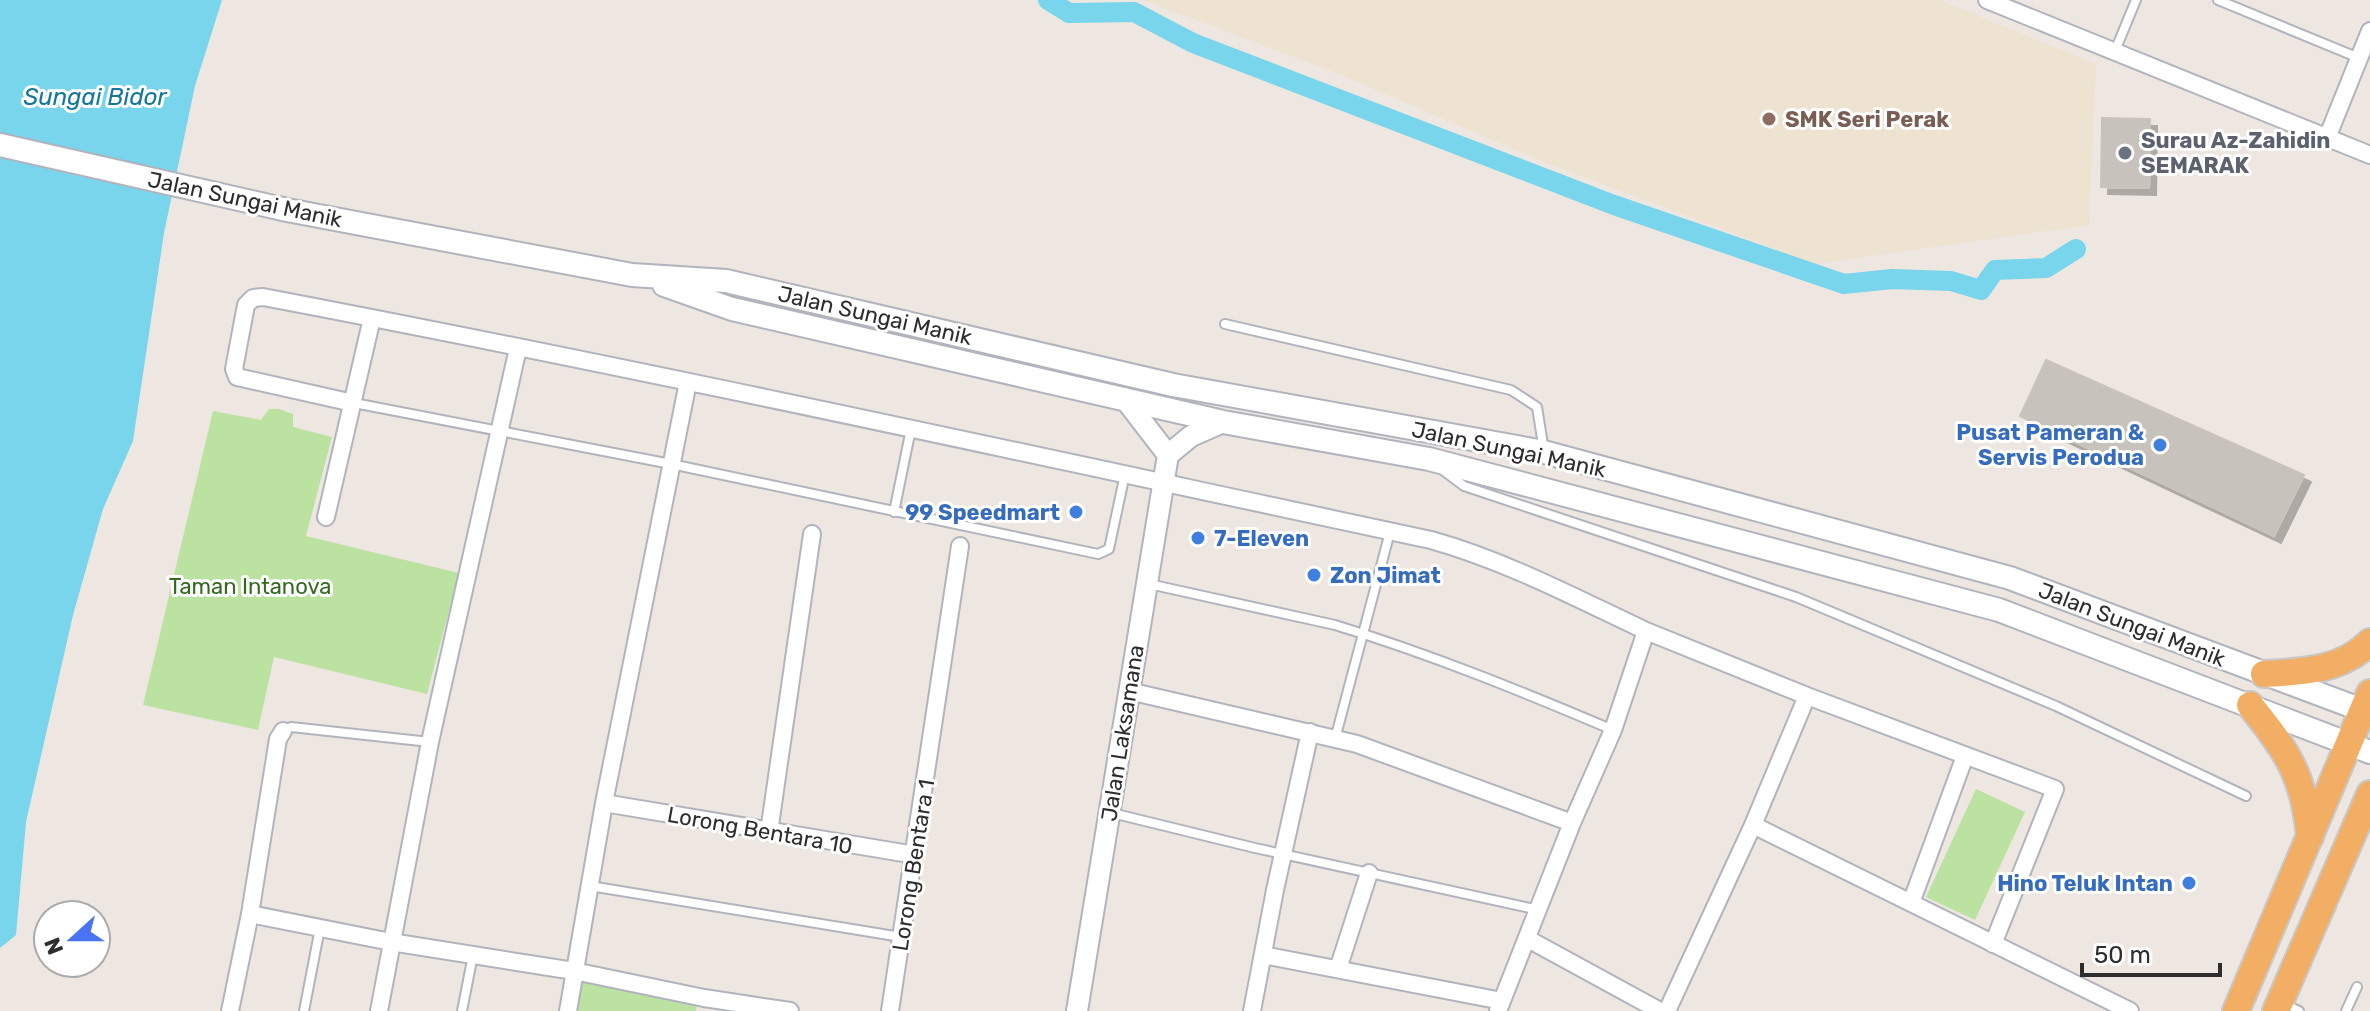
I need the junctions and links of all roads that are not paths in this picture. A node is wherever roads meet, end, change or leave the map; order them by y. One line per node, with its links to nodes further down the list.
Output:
1 (1987, 0): 5 (street)
2 (2136, 0): 5 (lane)
3 (2218, 0): 6 (lane)
4 (2370, 31): 6 (street)
5 (2115, 52): 7 (street)
6 (2359, 58): 7 (street)
7 (2327, 138): 9 (street)
8 (0, 145): 10 (main road, Jalan Sungai Manik)
9 (2370, 155)
10 (632, 275): 15 (main road, Jalan Sungai Manik); 20 (main road, Jalan Sungai Manik)
11 (372, 318): 13 (street); 16 (street); 16 (street)
12 (1225, 324): 20 (lane)
13 (518, 348): 14 (street); 19 (street)
14 (688, 382): 18 (street); 23 (street)
15 (1124, 398): 17 (main road, Jalan Sungai Manik); 21 (street)
16 (353, 403): 19 (lane); 27 (street)
17 (1223, 422): 21 (street); 22 (main road, Jalan Sungai Manik)
18 (911, 429): 24 (street); 26 (lane)
19 (500, 430): 23 (lane); 44 (street)
20 (1544, 452): 35 (main road, Jalan Sungai Manik)
21 (1168, 455): 25 (street, Jalan Laksamana)
22 (1429, 459): 38 (main road, Jalan Sungai Manik); 48 (lane)
23 (671, 464): 26 (lane); 49 (street)
24 (1125, 474): 25 (street); 26 (lane)
25 (1162, 482): 28 (street); 31 (street, Jalan Laksamana)
26 (894, 512)
27 (326, 517)
28 (1390, 532): 32 (street); 33 (lane)
29 (812, 534): 53 (street)
30 (960, 546): 58 (street, Lorong Bentara 1)
31 (1146, 583): 33 (lane); 36 (street, Jalan Laksamana)
32 (1646, 631): 37 (street); 40 (street)
33 (1363, 633): 40 (lane); 43 (lane)
34 (2370, 642): 35 (highway)
35 (2264, 674): 39 (main road, Jalan Sungai Manik)
36 (1129, 691): 42 (street); 50 (street, Jalan Laksamana)
37 (1807, 696): 46 (street); 52 (street)
38 (2250, 705): 45 (main road, Jalan Sungai Manik); 55 (highway)
39 (2368, 705): 45 (highway)
40 (1613, 730): 51 (street)
41 (283, 731): 44 (lane); 63 (street)
42 (1310, 732): 43 (street); 57 (street)
43 (1335, 739): 51 (street)
44 (430, 742): 67 (street)
45 (2359, 747): 55 (highway)
46 (1965, 756): 61 (street); 68 (street)
47 (2370, 794): 56 (highway)
48 (2246, 796)
49 (604, 803): 53 (street, Lorong Bentara 10); 60 (street)
50 (1109, 812): 57 (lane); 84 (street, Jalan Laksamana)
51 (1572, 823): 62 (street)
52 (1753, 825): 61 (street); 87 (street)
53 (769, 832): 58 (street, Lorong Bentara 10)
54 (2370, 832): 56 (highway)
55 (2310, 841): 89 (highway)
56 (2346, 853): 76 (highway)
57 (1284, 854): 59 (lane); 70 (street)
58 (915, 855): 65 (street, Lorong Bentara 1)
59 (1369, 873): 62 (lane); 71 (street)
60 (590, 886): 65 (lane); 72 (street)
61 (1911, 903): 68 (street)
62 (1540, 910): 66 (street)
63 (250, 914): 64 (street); 77 (street)
64 (320, 928): 67 (street); 78 (lane)
65 (902, 937): 83 (street, Lorong Bentara 1)
66 (1528, 939): 75 (street); 86 (street)
67 (391, 942): 69 (street); 79 (street)
68 (1993, 944): 88 (street)
69 (473, 955): 72 (street); 80 (lane)
70 (1263, 955): 71 (street); 85 (street)
71 (1338, 969): 75 (street)
72 (574, 971): 74 (street); 81 (street)
73 (2357, 987): 90 (lane)
74 (703, 1004): 82 (street)
75 (1500, 1006)
76 (2285, 1008)
77 (230, 1011)
78 (304, 1011)
79 (379, 1011)
80 (462, 1011)
81 (568, 1011)
82 (788, 1011)
83 (890, 1011)
84 (1077, 1011)
85 (1252, 1011)
86 (1660, 1011)
87 (1667, 1011)
88 (2130, 1011)
89 (2236, 1011)
90 (2346, 1011)

